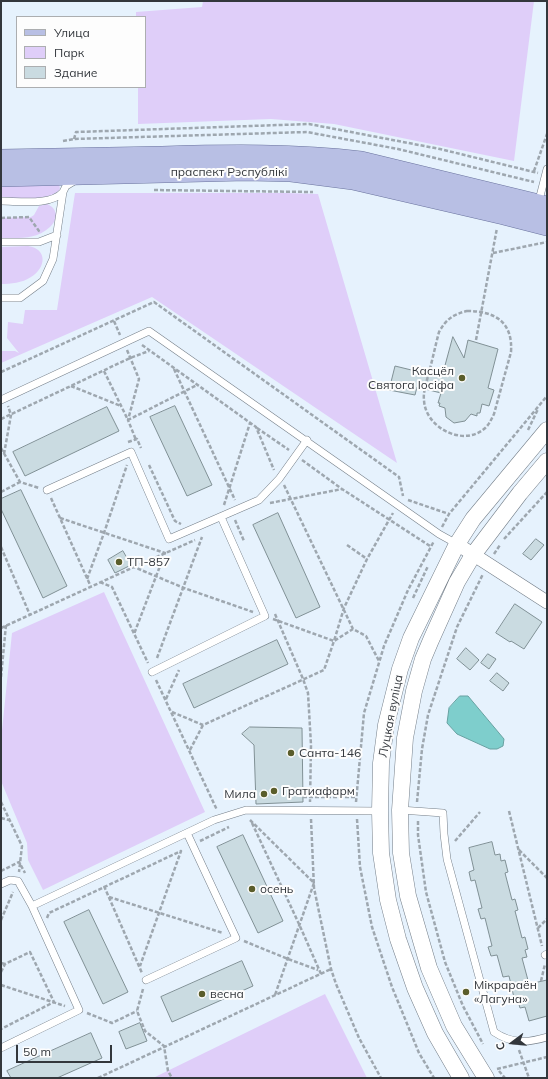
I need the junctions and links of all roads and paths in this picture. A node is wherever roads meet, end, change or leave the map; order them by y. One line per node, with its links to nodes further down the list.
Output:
1 (547, 134): 4 (path)
2 (74, 139): 4 (path)
3 (1, 160): 12 (main road, праспект Рэспублікі)
4 (534, 171): 5 (path)
5 (546, 173): 12 (lane)
6 (100, 174): 7 (main road, праспект Рэспублікі); 9 (lane); 13 (main road, праспект Рэспублікі)
7 (1, 176)
8 (154, 190): 10 (path)
9 (63, 192): 11 (lane); 15 (lane)
10 (320, 193)
11 (1, 201)
12 (543, 205)
13 (547, 225)
14 (492, 227): 18 (path)
15 (57, 235): 16 (lane); 19 (lane)
16 (1, 242)
17 (547, 242): 18 (path)
18 (493, 253): 20 (path)
19 (1, 298)
20 (482, 312): 20 (path); 23 (path)
21 (114, 321): 24 (path)
22 (134, 338): 24 (lane); 25 (path); 40 (lane)
23 (476, 340)
24 (124, 343): 26 (path); 32 (lane)
25 (149, 351): 26 (path); 27 (path)
26 (130, 358): 28 (path); 36 (path)
27 (174, 368): 29 (path); 31 (path)
28 (104, 371): 30 (path); 33 (path)
29 (198, 385): 31 (path); 37 (path)
30 (71, 386): 33 (path); 34 (path)
31 (185, 391): 36 (path); 52 (path)
32 (3, 400): 34 (path)
33 (121, 406): 36 (path)
34 (12, 415): 35 (path); 45 (path)
35 (1, 420)
36 (128, 420): 39 (path)
37 (250, 423): 48 (path); 52 (path)
38 (547, 430): 70 (street, Луцкая вуліца)
39 (136, 439): 41 (path); 43 (path); 44 (path)
40 (307, 440): 50 (lane); 60 (lane)
41 (122, 445)
42 (1, 448): 45 (path)
43 (131, 452): 53 (lane); 62 (lane); 67 (path)
44 (143, 452)
45 (4, 454): 51 (path)
46 (146, 459): 66 (path)
47 (547, 461): 74 (street, Луцкая вуліца)
48 (274, 470): 49 (path); 50 (path)
49 (270, 476)
50 (279, 479): 57 (path); 62 (lane)
51 (20, 482): 53 (path); 54 (path)
52 (229, 487): 58 (path); 61 (path)
53 (47, 490): 63 (path)
54 (1, 492)
55 (547, 492): 76 (path)
56 (403, 498): 60 (path)
57 (291, 499): 59 (path); 65 (path); 83 (path)
58 (236, 503)
59 (267, 504)
60 (398, 504): 65 (path); 70 (lane)
61 (229, 506)
62 (221, 517): 86 (lane)
63 (60, 518): 67 (path); 78 (path)
64 (239, 518): 69 (path)
65 (389, 519): 72 (path); 75 (path)
66 (184, 525)
67 (104, 533): 77 (path); 78 (path)
68 (202, 537): 81 (path)
69 (244, 542)
70 (457, 544): 74 (street); 111 (street, Луцкая вуліца)
71 (347, 545): 75 (path)
72 (430, 546)
73 (1, 547): 85 (path)
74 (473, 554): 76 (street); 109 (street, Луцкая вуліца)
75 (367, 559): 83 (path)
76 (488, 564): 82 (street); 110 (path)
77 (156, 576): 79 (path); 81 (path); 92 (path)
78 (87, 579): 80 (path)
79 (100, 582): 80 (path); 92 (path)
80 (91, 587): 85 (path)
81 (184, 588): 86 (path); 96 (path)
82 (547, 602)
83 (344, 608): 91 (path); 93 (path)
84 (275, 614): 87 (path)
85 (30, 615): 89 (path)
86 (265, 616): 87 (path); 96 (lane)
87 (278, 621): 88 (path); 93 (path); 98 (path)
88 (271, 624)
89 (6, 625): 90 (path); 97 (path)
90 (1, 628)
91 (353, 630): 93 (path); 94 (path)
92 (134, 634): 96 (path)
93 (334, 641): 98 (path)
94 (379, 661)
95 (185, 667): 99 (path)
96 (152, 672): 99 (path)
97 (1, 677)
98 (304, 679): 101 (path); 104 (path)
99 (166, 700): 100 (path)
100 (172, 712): 101 (path); 102 (path)
101 (203, 725): 102 (path)
102 (190, 750): 115 (path)
103 (303, 797): 104 (path)
104 (311, 797): 105 (path); 108 (path)
105 (356, 797)
106 (1, 802): 116 (path)
107 (246, 810): 108 (lane); 115 (lane); 117 (path)
108 (310, 810): 111 (lane); 120 (path)
109 (400, 810): 110 (lane); 166 (street, Луцкая вуліца)
110 (418, 810): 159 (lane); 161 (path)
111 (380, 811): 170 (street, Луцкая вуліца)
112 (509, 811): 126 (path)
113 (480, 812): 125 (path)
114 (1, 818): 116 (path)
115 (221, 818): 123 (lane)
116 (9, 820): 128 (path)
117 (250, 820): 118 (path); 121 (path); 132 (path); 139 (path)
118 (258, 820)
119 (303, 820): 120 (path)
120 (311, 820): 132 (path)
121 (244, 822)
122 (232, 825): 124 (path)
123 (187, 834): 124 (lane); 129 (lane)
124 (192, 845): 127 (path); 141 (lane)
125 (450, 846)
126 (519, 850): 130 (path); 140 (path)
127 (182, 851): 133 (path); 136 (path)
128 (19, 862)
129 (99, 874): 133 (path); 135 (lane)
130 (547, 878)
131 (1, 884): 135 (lane)
132 (314, 884): 139 (path); 148 (path)
133 (104, 886): 134 (path); 138 (path)
134 (109, 897): 136 (path); 147 (path)
135 (32, 906): 162 (lane)
136 (159, 912): 141 (path); 147 (path)
137 (547, 919): 140 (path)
138 (46, 920)
139 (300, 924): 143 (path); 149 (path)
140 (538, 928): 142 (path)
141 (236, 938): 143 (path); 152 (lane)
142 (546, 955)
143 (288, 959): 149 (path); 154 (path)
144 (1, 963): 146 (path)
145 (547, 963): 153 (path)
146 (5, 964): 150 (path); 157 (path)
147 (140, 966): 152 (path)
148 (331, 969): 151 (path); 169 (path)
149 (318, 970): 151 (path)
150 (1, 972)
151 (321, 974): 154 (path)
152 (146, 980): 160 (path)
153 (541, 981)
154 (275, 995): 160 (path)
155 (87, 1007): 156 (path)
156 (83, 1018)
157 (1, 1029)
158 (547, 1037): 159 (lane)
159 (515, 1042): 164 (path)
160 (164, 1046): 167 (path); 168 (path)
161 (485, 1047)
162 (1, 1048)
163 (547, 1056): 164 (path)
164 (523, 1063): 166 (path); 172 (path)
165 (495, 1065): 166 (path)
166 (491, 1074): 171 (path)
167 (98, 1078)
168 (172, 1078)
169 (380, 1078)
170 (461, 1078)
171 (505, 1078)
172 (529, 1078)

